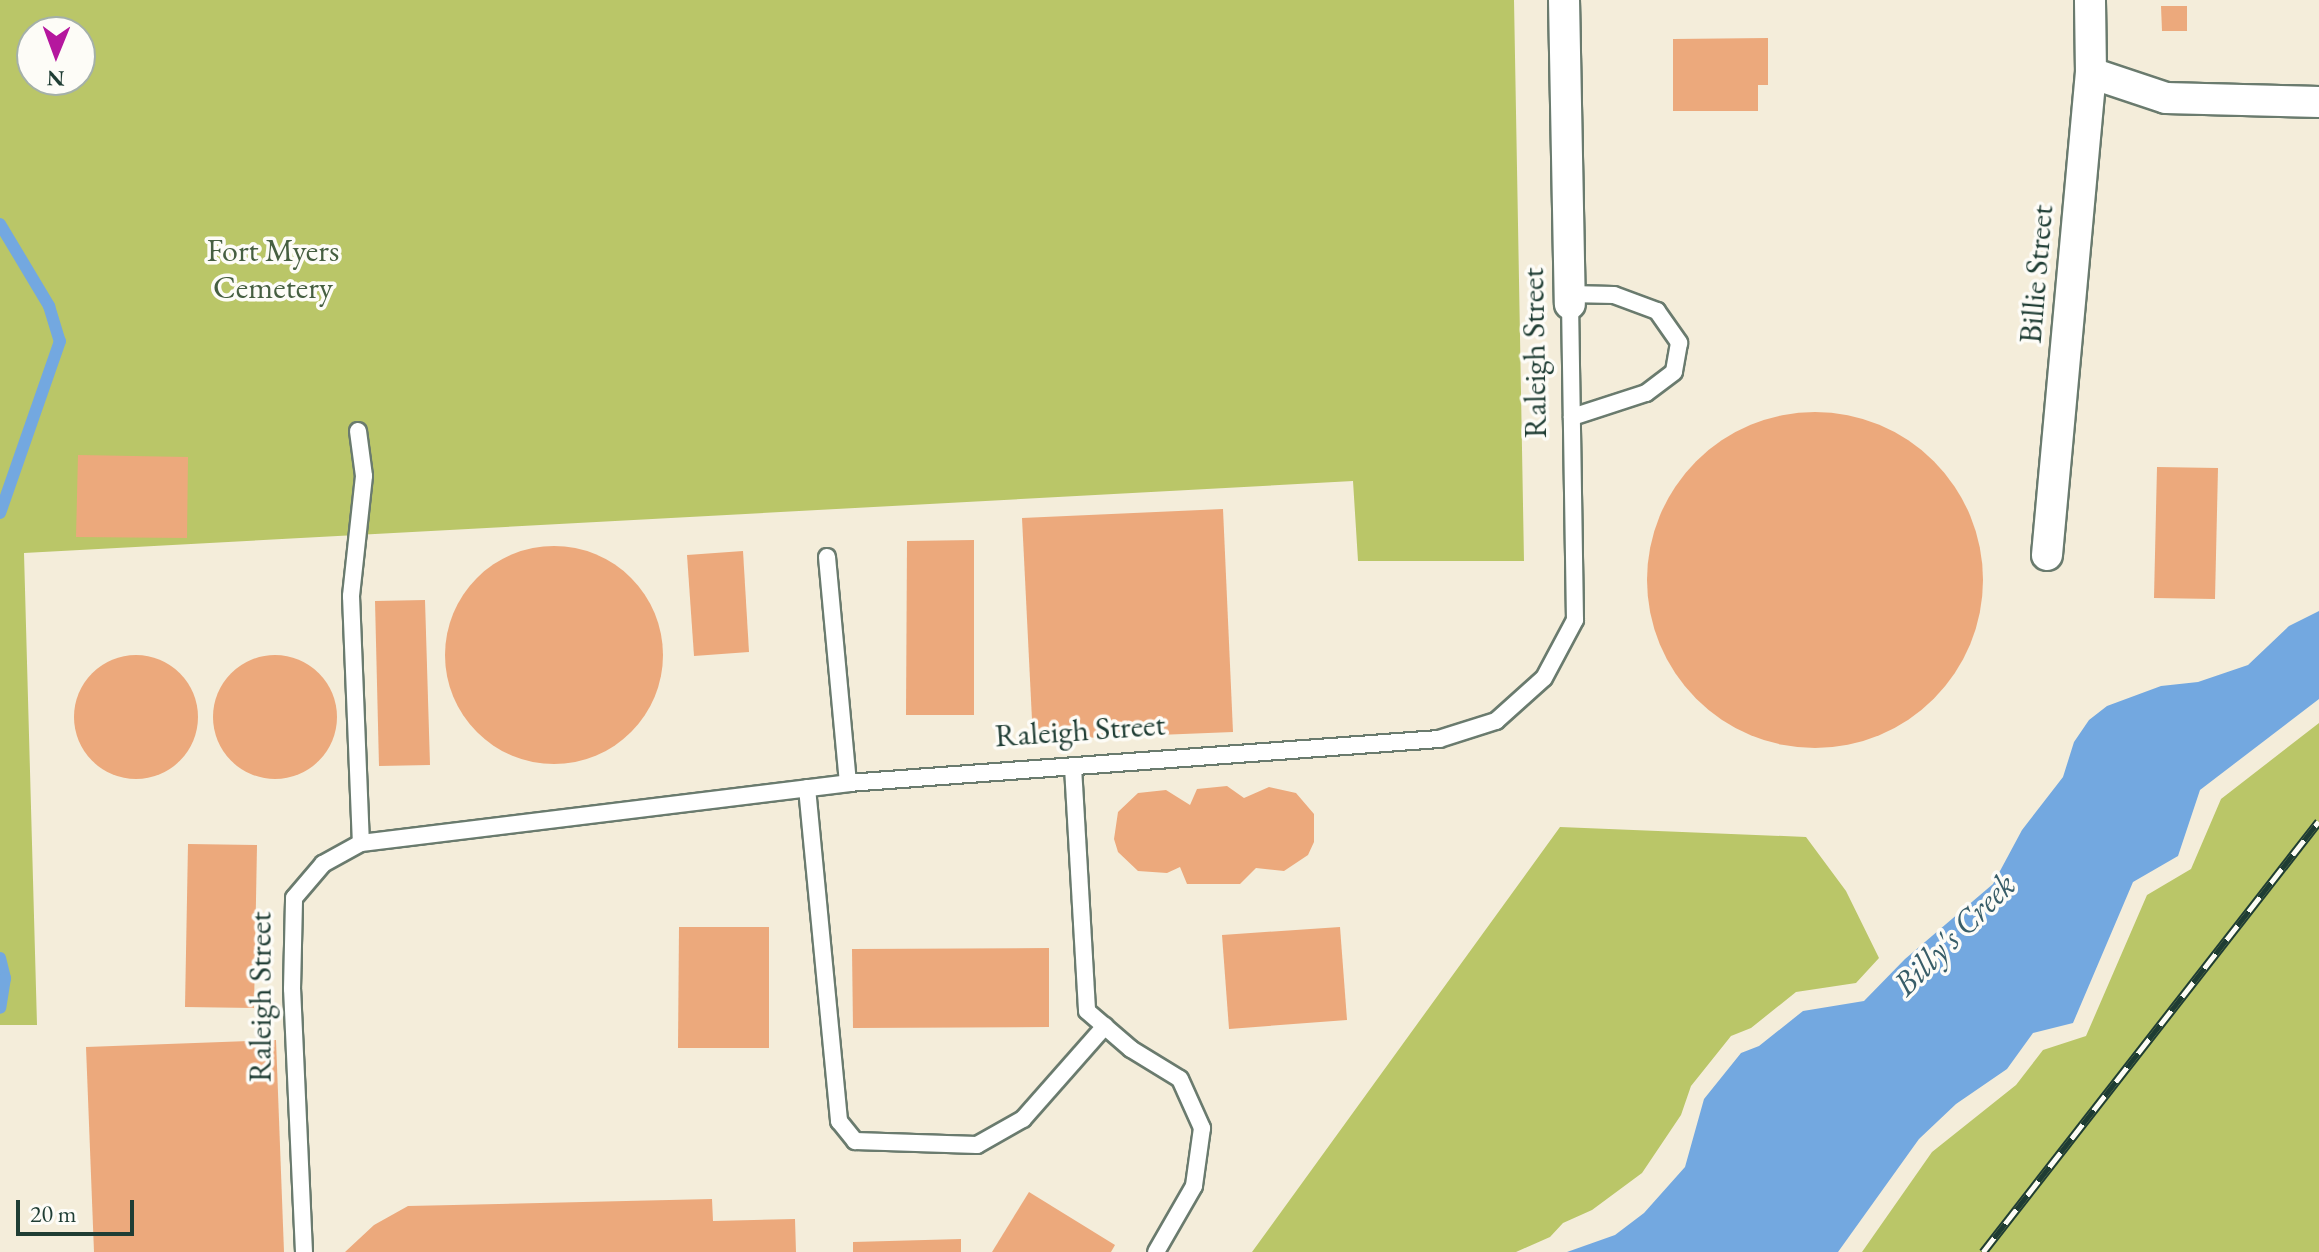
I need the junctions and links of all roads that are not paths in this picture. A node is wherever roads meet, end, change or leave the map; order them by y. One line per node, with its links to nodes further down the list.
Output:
1 (1564, 0): 5 (street, Raleigh Street)
2 (2090, 0): 3 (street, Billie Street)
3 (2091, 73): 4 (street); 8 (street, Billie Street)
4 (2319, 102)
5 (1569, 299): 6 (lane, Raleigh Street); 6 (lane)
6 (1572, 417): 10 (lane, Raleigh Street)
7 (358, 431): 13 (lane)
8 (2047, 555)
9 (827, 557): 11 (lane)
10 (1073, 767): 11 (lane, Raleigh Street); 14 (lane)
11 (848, 783): 12 (lane, Raleigh Street)
12 (807, 788): 13 (lane, Raleigh Street); 14 (lane)
13 (361, 843): 15 (lane, Raleigh Street)
14 (1105, 1026): 16 (lane)
15 (304, 1252)
16 (1156, 1252)

